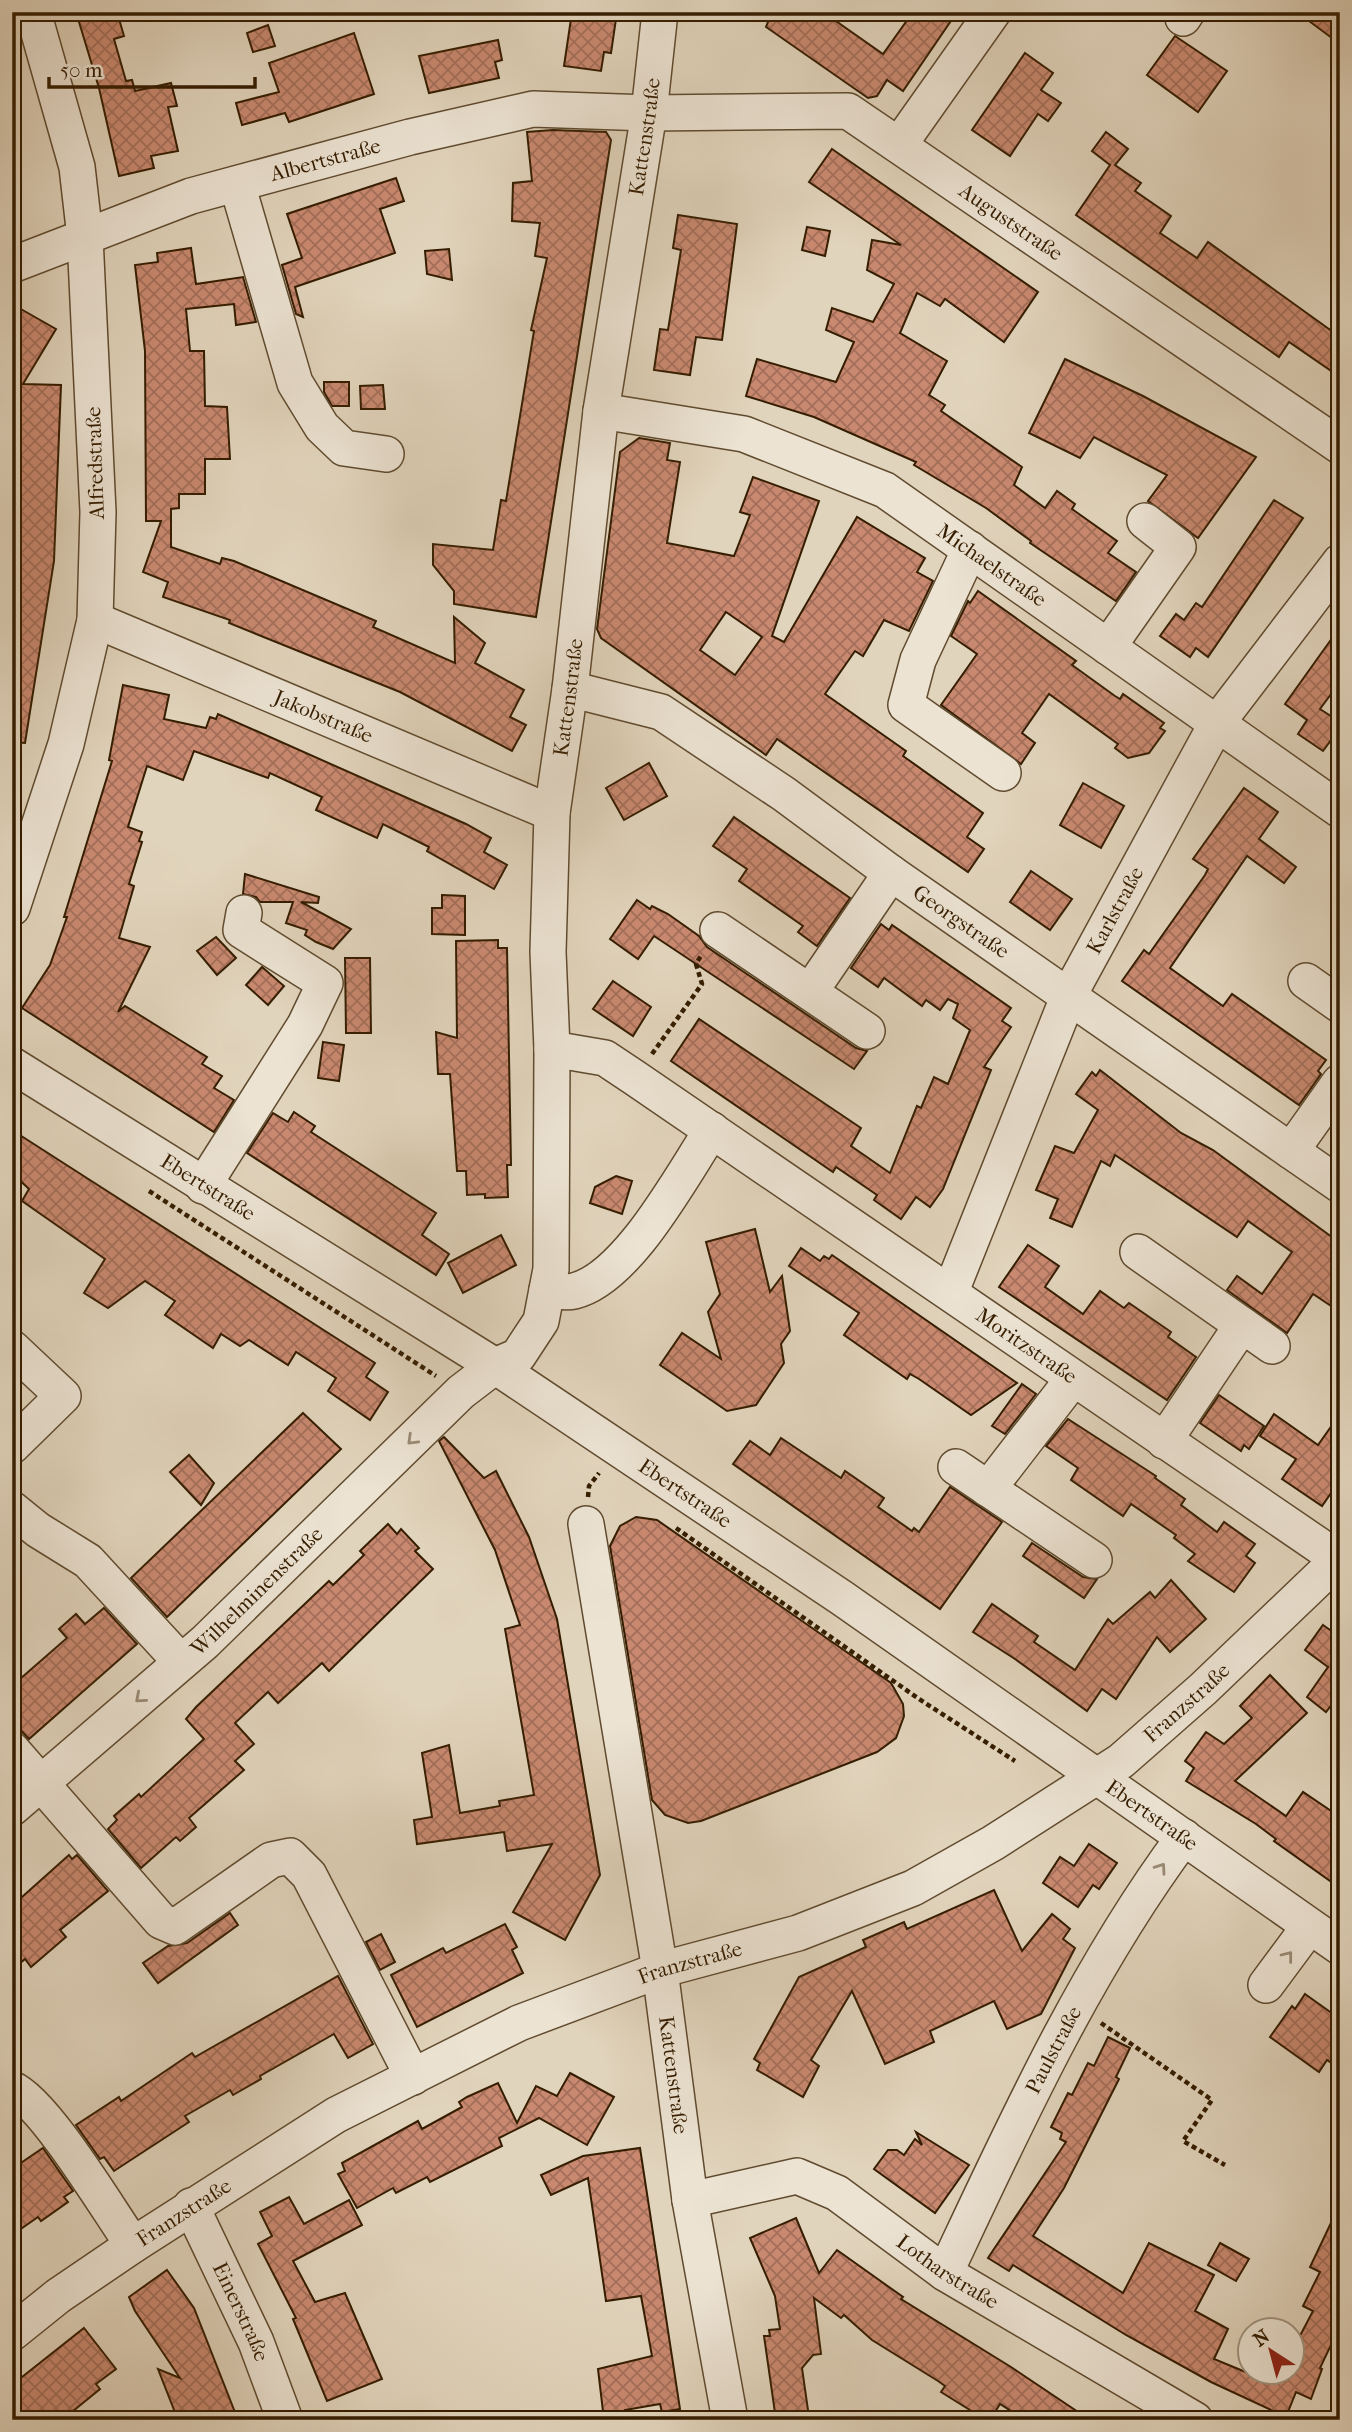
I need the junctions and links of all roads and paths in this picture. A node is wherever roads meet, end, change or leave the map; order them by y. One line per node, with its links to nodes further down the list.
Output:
1 (33, 12): 7 (street, Alfredstraße)
2 (660, 12): 4 (street, Kattenstraße)
3 (993, 12): 5 (street)
4 (649, 113): 5 (street, Auguststraße); 6 (street, Albertstraße); 9 (street, Kattenstraße)
5 (900, 145): 10 (street, Auguststraße)
6 (237, 184): 7 (street, Albertstraße); 11 (street)
7 (85, 237): 8 (street, Albertstraße); 15 (street, Alfredstraße)
8 (12, 265)
9 (601, 411): 13 (street, Michaelstraße); 17 (street, Kattenstraße)
10 (1340, 446)
11 (386, 454)
12 (1145, 521): 16 (street)
13 (970, 549): 16 (street, Michaelstraße); 19 (street)
14 (1340, 562): 18 (street, Karlstraße)
15 (95, 620): 21 (street, Jakobstraße); 23 (street, Alfredstraße)
16 (1108, 647): 18 (street, Michaelstraße)
17 (570, 689): 21 (street, Kattenstraße); 22 (street, Georgstraße)
18 (1217, 723): 20 (street, Michaelstraße); 28 (street, Karlstraße)
19 (1003, 773)
20 (1340, 810)
21 (552, 813): 31 (street, Kattenstraße)
22 (891, 873): 27 (street); 28 (street, Georgstraße)
23 (12, 908)
24 (244, 913): 38 (street)
25 (718, 930): 27 (street); 33 (path)
26 (1306, 981): 29 (street)
27 (810, 992): 30 (street)
28 (1069, 995): 36 (street, Georgstraße); 42 (street, Karlstraße)
29 (1340, 1005)
30 (867, 1031)
31 (552, 1049): 33 (street, Moritzstraße); 41 (street, Kattenstraße)
32 (12, 1065): 38 (street, Ebertstraße)
33 (635, 1078): 35 (street, Moritzstraße)
34 (1340, 1082): 36 (street)
35 (712, 1130): 41 (street); 42 (street, Moritzstraße)
36 (1291, 1151): 37 (street, Georgstraße)
37 (1340, 1185)
38 (203, 1186): 46 (street, Ebertstraße)
39 (146, 1188): 48 (path)
40 (1138, 1252): 43 (street)
41 (547, 1290): 46 (street, Kattenstraße)
42 (951, 1291): 47 (street, Moritzstraße)
43 (1242, 1325): 44 (street); 49 (street)
44 (1272, 1346)
45 (12, 1348): 50 (street)
46 (495, 1366): 48 (street, Wilhelminenstraße); 63 (street, Ebertstraße)
47 (1073, 1379): 49 (street, Moritzstraße); 54 (street)
48 (461, 1392): 60 (street, Wilhelminenstraße, one-way to 60)
49 (1164, 1441): 58 (street, Moritzstraße)
50 (12, 1446)
51 (956, 1467): 54 (street)
52 (600, 1473): 53 (path)
53 (610, 1481)
54 (988, 1489): 59 (street)
55 (12, 1509): 60 (street)
56 (586, 1524): 69 (street, Kattenstraße)
57 (671, 1524): 62 (path)
58 (1340, 1559): 63 (street, Franzstraße)
59 (1094, 1560)
60 (181, 1662): 64 (street, Wilhelminenstraße, one-way to 64)
61 (12, 1750): 64 (street)
62 (1026, 1767)
63 (1096, 1778): 66 (street, Ebertstraße); 69 (street, Franzstraße)
64 (41, 1783): 65 (street, Wilhelminenstraße); 72 (street)
65 (12, 1808)
66 (1184, 1837): 67 (street, Ebertstraße); 71 (street, Paulstraße, one-way to 66)
67 (1309, 1927): 68 (street, Ebertstraße); 70 (street, one-way to 67)
68 (1340, 1947)
69 (660, 1970): 72 (street, Franzstraße); 75 (street, Kattenstraße)
70 (1265, 1984)
71 (1078, 2008): 74 (path); 78 (street, Paulstraße)
72 (413, 2077): 76 (street, Franzstraße)
73 (12, 2089): 77 (street)
74 (1225, 2165)
75 (690, 2200): 78 (street, Lotharstraße); 81 (street, Kattenstraße)
76 (191, 2206): 77 (street, Franzstraße); 80 (street, Einerstraße)
77 (133, 2245): 79 (street, Franzstraße)
78 (945, 2273): 82 (street, Lotharstraße)
79 (12, 2333)
80 (285, 2420)
81 (730, 2420)
82 (1195, 2420)

